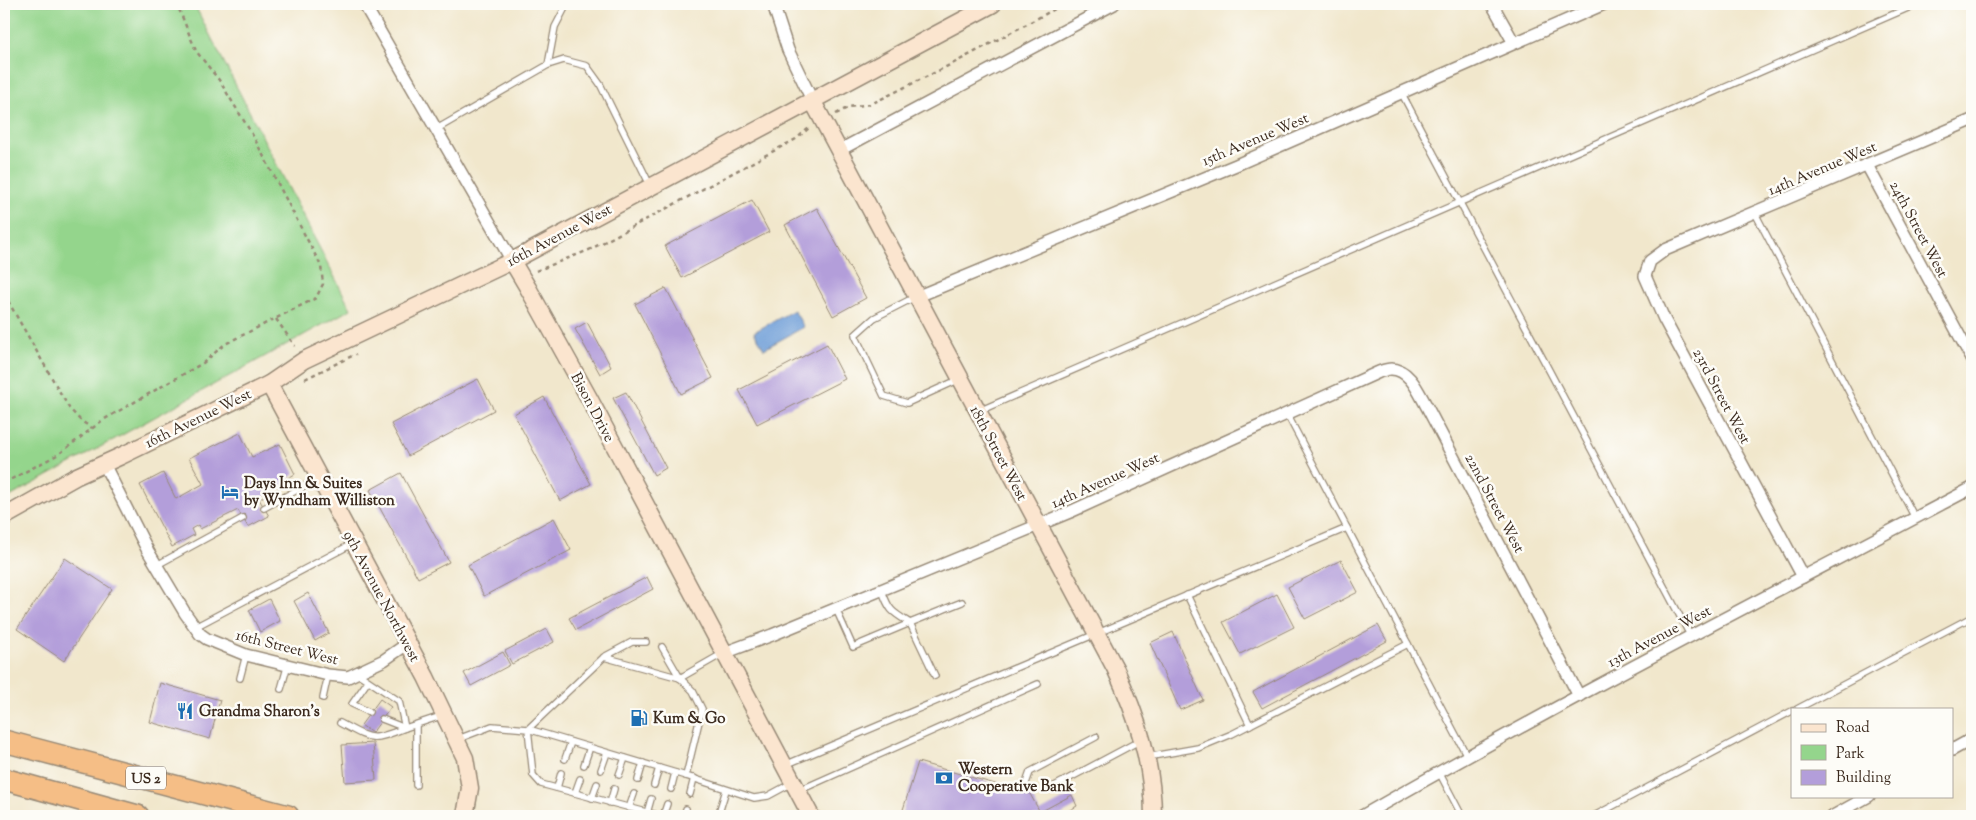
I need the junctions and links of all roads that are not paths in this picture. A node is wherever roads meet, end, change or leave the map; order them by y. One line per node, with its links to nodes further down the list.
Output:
1 (364, 4): 14 (street, Bison Drive)
2 (567, 4): 10 (lane)
3 (774, 4): 12 (street)
4 (992, 4): 12 (street, 16th Avenue West)
5 (1114, 4): 15 (street)
6 (1492, 4): 9 (street)
7 (1604, 4): 9 (street, 15th Avenue West)
8 (1917, 4): 18 (lane)
9 (1514, 43): 11 (street, 15th Avenue West)
10 (548, 65): 14 (lane); 17 (lane)
11 (1401, 92): 18 (lane); 22 (street, 15th Avenue West)
12 (812, 100): 15 (street, 18th Street West); 17 (street, 16th Avenue West)
13 (1972, 120): 16 (street, 14th Avenue West)
14 (435, 130): 21 (street, Bison Drive)
15 (838, 151): 22 (street, 18th Street West)
16 (1867, 165): 19 (street, 14th Avenue West); 23 (street, 24th Street West)
17 (651, 186): 21 (street, 16th Avenue West)
18 (1460, 202): 27 (lane); 49 (lane)
19 (1755, 213): 20 (street, 14th Avenue West); 35 (lane)
20 (1684, 242): 40 (street, 23rd Street West)
21 (512, 262): 26 (street, 16th Avenue West); 54 (street, Bison Drive)
22 (916, 297): 24 (street, 18th Street West); 24 (lane)
23 (1972, 359)
24 (960, 379): 27 (street, 18th Street West)
25 (1356, 382): 28 (street, 14th Avenue West); 66 (street, 22nd Street West)
26 (269, 384): 29 (street, 16th Avenue West); 30 (street, 9th Avenue Northwest)
27 (977, 411): 36 (street, 18th Street West)
28 (1287, 414): 36 (street, 14th Avenue West); 37 (lane)
29 (104, 464): 33 (street, 16th Avenue West); 39 (street, 16th Street West)
30 (319, 478): 32 (lane); 38 (street, 9th Avenue Northwest)
31 (1972, 488): 35 (street, 13th Avenue West)
32 (264, 508)
33 (4, 517)
34 (243, 518): 39 (lane)
35 (1915, 518): 40 (street, 13th Avenue West)
36 (1038, 526): 41 (street, 14th Avenue West); 48 (street, 18th Street West)
37 (1347, 528): 42 (lane); 52 (lane)
38 (353, 544): 47 (lane); 51 (street, 9th Avenue Northwest)
39 (157, 565): 47 (street, 16th Street West)
40 (1803, 577): 49 (street, 13th Avenue West)
41 (882, 590): 44 (street, 14th Avenue West); 46 (lane)
42 (1186, 595): 48 (lane); 75 (lane)
43 (962, 602): 46 (lane)
44 (836, 608): 46 (lane); 54 (street, 14th Avenue West)
45 (1972, 617): 68 (lane)
46 (910, 623): 60 (lane)
47 (195, 627): 55 (street, 16th Street West)
48 (1096, 633): 79 (street, 18th Street West); 93 (lane)
49 (1691, 637): 66 (street, 13th Avenue West)
50 (646, 642): 56 (lane)
51 (407, 644): 58 (street, 16th Street West); 71 (street, 9th Avenue Northwest)
52 (1408, 644): 75 (lane); 87 (lane)
53 (662, 646): 62 (lane)
54 (724, 652): 62 (lane); 93 (street, Bison Drive)
55 (246, 655): 57 (street, 16th Street West); 61 (lane)
56 (604, 656): 62 (lane); 77 (lane)
57 (288, 664): 59 (street, 16th Street West); 65 (lane)
58 (357, 673): 59 (street, 16th Street West); 63 (lane)
59 (328, 675): 67 (lane)
60 (935, 676)
61 (240, 678)
62 (680, 678): 100 (lane)
63 (368, 681): 69 (lane); 76 (lane)
64 (1038, 684): 108 (lane)
65 (281, 689)
66 (1579, 696): 87 (street, 13th Avenue West)
67 (323, 698)
68 (1800, 708)
69 (369, 712)
70 (1791, 713): 136 (lane)
71 (445, 715): 74 (lane); 81 (street, 9th Avenue Northwest)
72 (382, 719): 76 (lane)
73 (340, 723): 76 (lane)
74 (416, 725): 76 (lane); 106 (lane)
75 (1250, 725): 88 (lane)
76 (405, 728)
77 (528, 729): 81 (lane); 83 (lane); 109 (lane)
78 (1096, 737): 112 (lane)
79 (1142, 739): 88 (street, 18th Street West); 113 (lane)
80 (1972, 739): 85 (street)
81 (457, 740): 128 (street, 9th Avenue Northwest)
82 (4, 741): 127 (highway, US 2)
83 (571, 742): 84 (lane); 90 (lane)
84 (590, 747): 86 (lane); 92 (lane)
85 (1954, 749)
86 (608, 753): 89 (lane); 95 (lane)
87 (1467, 756): 96 (street, 13th Avenue West)
88 (1148, 757): 133 (street, 18th Street West)
89 (625, 758): 91 (lane); 99 (lane)
90 (565, 759)
91 (643, 763): 94 (lane); 104 (lane)
92 (584, 766)
93 (785, 766): 108 (street, Bison Drive)
94 (659, 768): 98 (lane); 107 (lane)
95 (601, 770)
96 (1439, 772): 134 (street, 13th Avenue West); 135 (lane)
97 (561, 773): 109 (lane)
98 (675, 773): 100 (lane); 111 (lane)
99 (619, 775)
100 (686, 776): 101 (lane)
101 (694, 778): 114 (lane); 117 (lane)
102 (4, 779): 126 (highway)
103 (580, 779): 115 (lane)
104 (638, 780)
105 (597, 784): 118 (lane)
106 (416, 785)
107 (654, 785)
108 (796, 786): 114 (lane); 132 (street, Bison Drive)
109 (557, 788): 115 (lane)
110 (614, 789): 121 (lane)
111 (670, 789)
112 (1024, 789)
113 (1049, 789)
114 (726, 790): 131 (lane)
115 (575, 793): 118 (lane)
116 (634, 794): 123 (lane)
117 (690, 794)
118 (592, 798): 121 (lane)
119 (1865, 798): 137 (street)
120 (651, 799): 125 (lane)
121 (610, 803): 123 (lane)
122 (667, 804): 129 (lane)
123 (630, 808): 125 (lane)
124 (686, 809): 130 (lane)
125 (647, 812): 129 (lane)
126 (138, 816)
127 (288, 816)
128 (465, 816)
129 (662, 816)
130 (684, 816)
131 (718, 816)
132 (811, 816)
133 (1154, 816)
134 (1362, 816)
135 (1462, 816)
136 (1594, 816)
137 (1833, 816)

